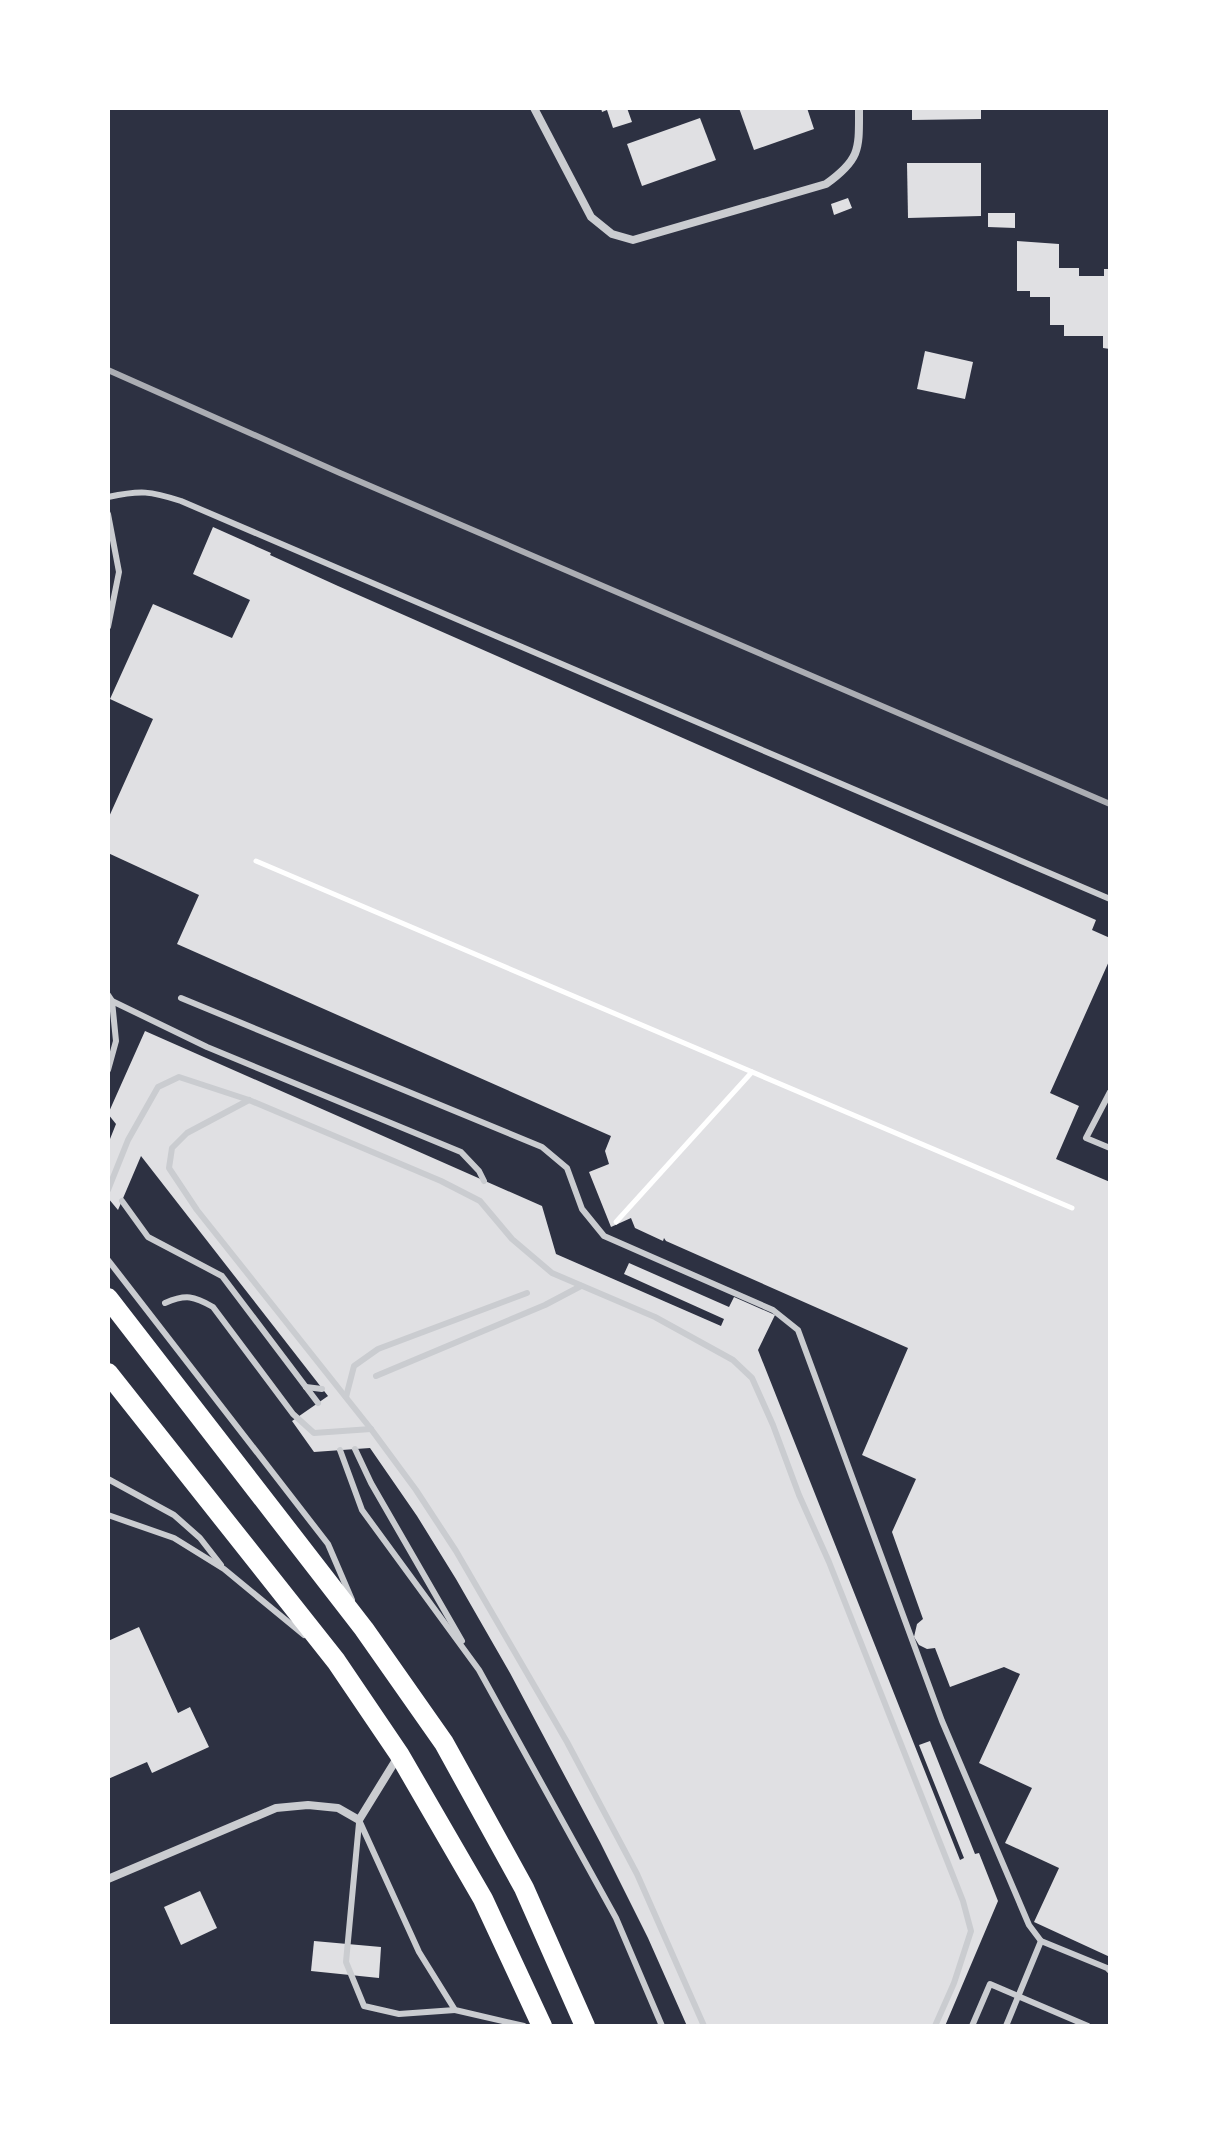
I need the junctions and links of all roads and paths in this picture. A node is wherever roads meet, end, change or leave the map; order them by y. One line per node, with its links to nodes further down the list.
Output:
1 (534, 108): 2 (street)
2 (859, 108)
3 (108, 497): 9 (lane)
4 (108, 514): 5 (lane)
5 (110, 538): 6 (lane)
6 (111, 601): 7 (lane)
7 (108, 627)
8 (256, 861): 13 (path)
9 (1110, 899)
10 (181, 998): 45 (lane)
11 (109, 999): 12 (lane); 17 (lane)
12 (108, 1070)
13 (752, 1072): 20 (path); 21 (path)
14 (1110, 1092): 16 (lane)
15 (249, 1100): 18 (lane); 23 (lane); 31 (lane)
16 (1110, 1148)
17 (484, 1181)
18 (108, 1190)
19 (122, 1201): 29 (lane)
20 (1072, 1208)
21 (611, 1227)
22 (108, 1260): 39 (lane)
23 (581, 1286): 28 (lane); 54 (lane)
24 (527, 1293): 31 (lane)
25 (108, 1298): 39 (main road)
26 (165, 1303): 33 (lane)
27 (108, 1373): 40 (main road)
28 (376, 1376)
29 (306, 1387): 30 (lane); 32 (lane)
30 (322, 1389)
31 (346, 1397): 33 (lane)
32 (318, 1403)
33 (371, 1429): 53 (lane)
34 (355, 1449): 41 (lane)
35 (340, 1450): 41 (lane)
36 (108, 1479): 38 (lane)
37 (108, 1515): 38 (lane)
38 (224, 1569): 40 (lane)
39 (364, 1629): 51 (main road)
40 (336, 1661): 42 (main road)
41 (479, 1670): 52 (lane)
42 (399, 1754): 43 (street); 50 (main road)
43 (359, 1820): 44 (street); 48 (lane); 48 (lane)
44 (108, 1879)
45 (1041, 1941): 46 (lane); 47 (lane)
46 (1110, 1971)
47 (1018, 1996): 55 (lane); 56 (lane); 57 (lane)
48 (455, 2010): 49 (lane)
49 (524, 2026)
50 (542, 2026)
51 (585, 2026)
52 (662, 2026)
53 (704, 2026)
54 (935, 2026)
55 (972, 2026)
56 (1006, 2026)
57 (1088, 2026)

